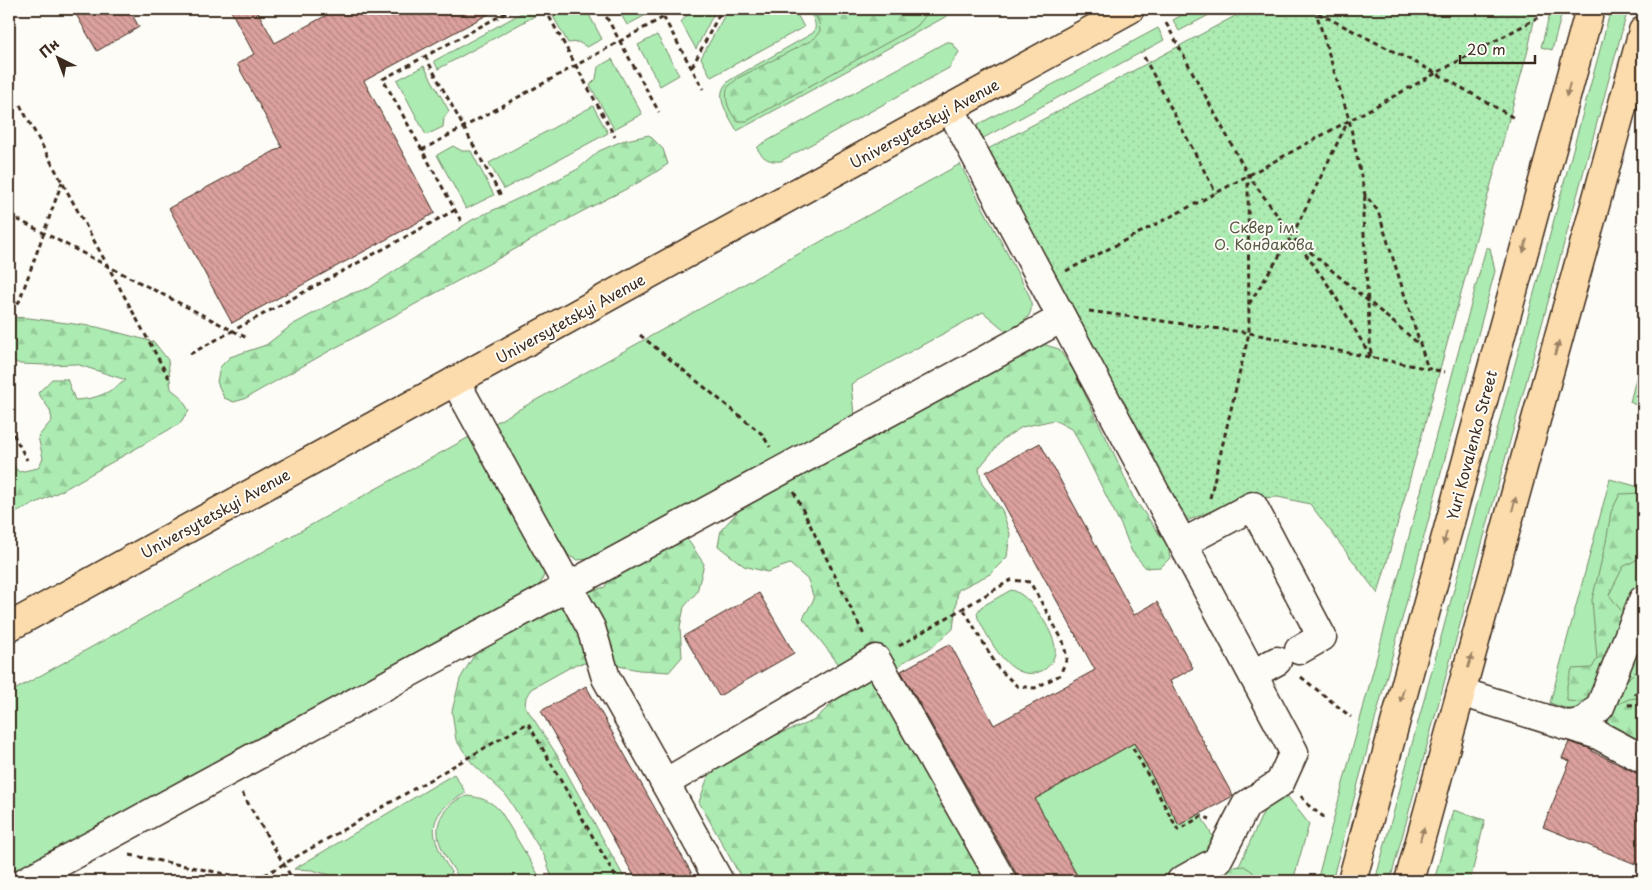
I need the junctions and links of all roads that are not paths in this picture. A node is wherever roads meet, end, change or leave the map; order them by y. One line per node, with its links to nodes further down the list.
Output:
1 (1130, 9): 4 (main road, Universytetskyi Avenue)
2 (1590, 9): 20 (main road, Yuri Kovalenko Street, one-way to 20)
3 (1643, 31): 12 (main road, one-way to 3)
4 (950, 108): 5 (lane); 6 (main road, Universytetskyi Avenue)
5 (1059, 312): 7 (lane); 8 (lane)
6 (455, 381): 8 (lane); 10 (main road, Universytetskyi Avenue)
7 (1193, 538): 11 (lane); 11 (lane)
8 (568, 586): 15 (lane); 16 (lane)
9 (1643, 600): 13 (lane)
10 (9, 627)
11 (1253, 674): 19 (lane)
12 (1462, 692): 13 (lane); 21 (main road, one-way to 12)
13 (1565, 725): 14 (lane)
14 (1643, 759)
15 (664, 783): 17 (lane); 18 (lane)
16 (26, 881)
17 (719, 881)
18 (1002, 881)
19 (1181, 881)
20 (1352, 881)
21 (1409, 881)

